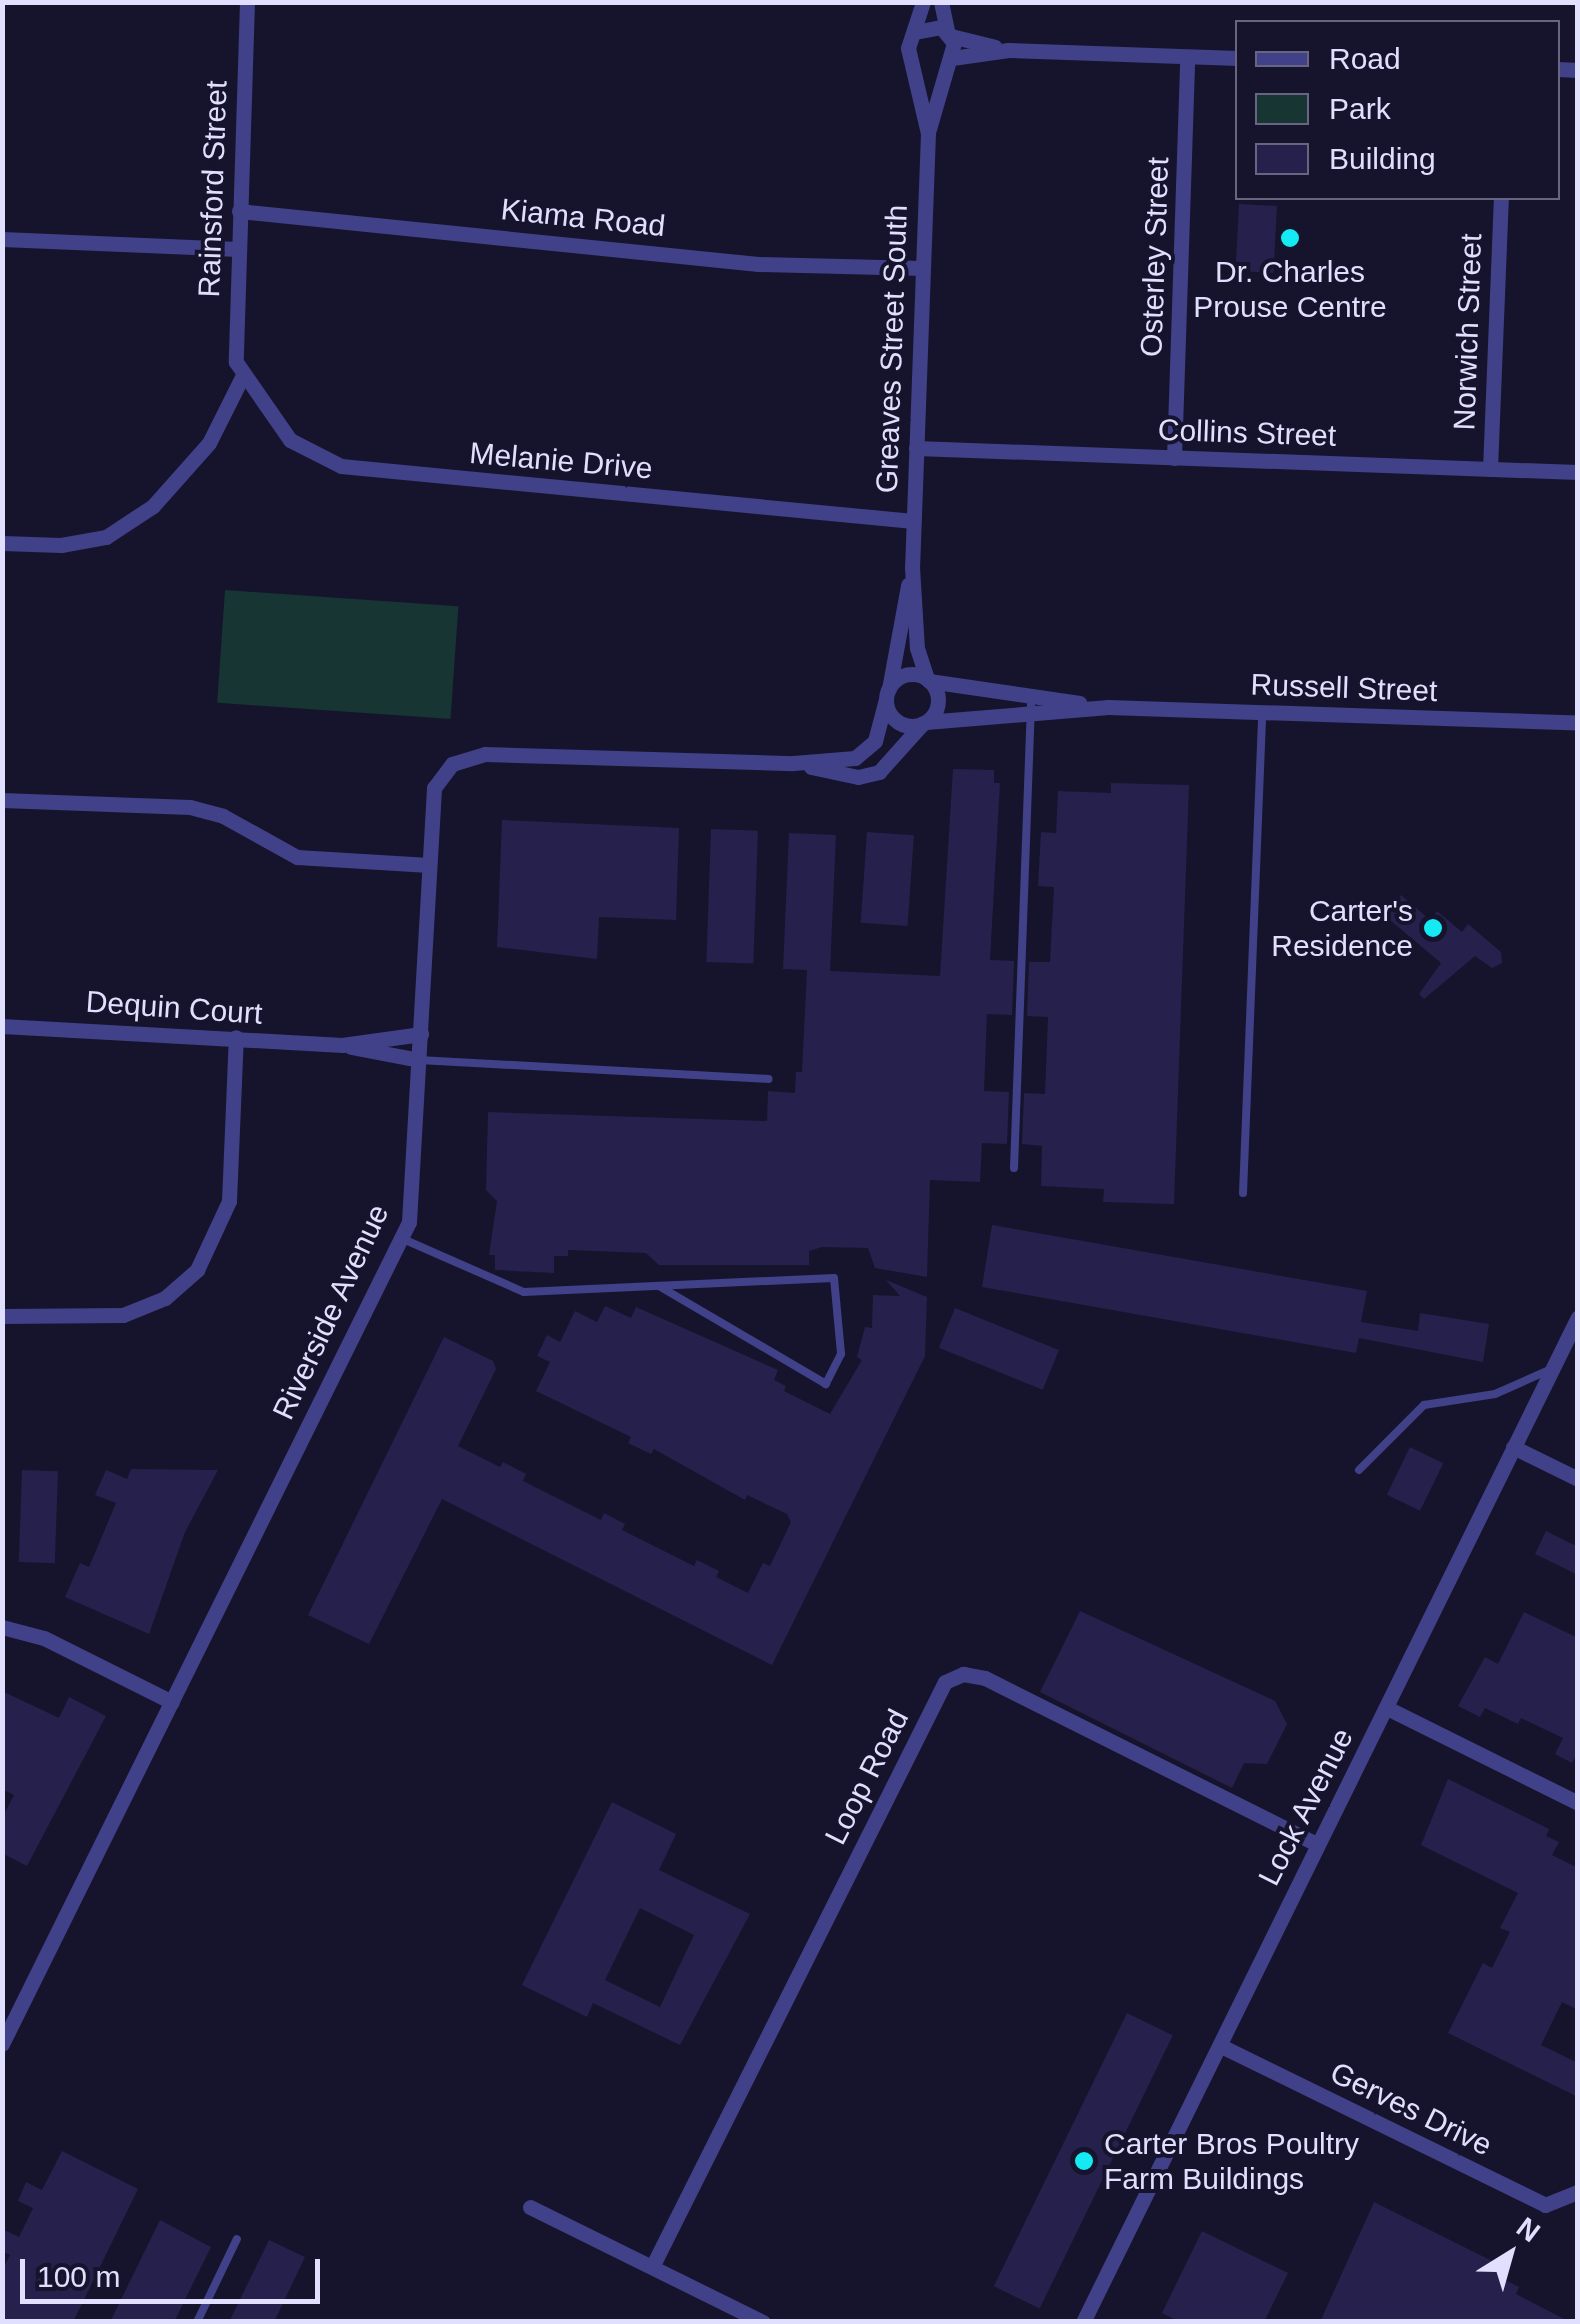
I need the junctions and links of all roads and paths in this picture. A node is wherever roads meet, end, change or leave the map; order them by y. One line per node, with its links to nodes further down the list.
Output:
1 (247, 2): 13 (street, Rainsford Street)
2 (923, 2): 4 (street)
3 (941, 2): 5 (street)
4 (914, 32): 5 (street); 10 (street)
5 (949, 33): 6 (street); 9 (street)
6 (1008, 50): 7 (street); 9 (street)
7 (1187, 57): 8 (street); 19 (street, Osterley Street)
8 (1235, 58)
9 (950, 61): 10 (street); 11 (street, Greaves Street South)
10 (914, 64): 11 (street, Greaves Street South)
11 (928, 133): 16 (street, Greaves Street South)
12 (1501, 200): 20 (street, Norwich Street)
13 (239, 210): 15 (street, Rainsford Street); 16 (street, Kiama Road)
14 (2, 239): 15 (street)
15 (238, 249): 17 (street, Rainsford Street)
16 (922, 268): 18 (street, Greaves Street South)
17 (242, 377): 22 (street, Melanie Drive); 23 (street)
18 (916, 448): 19 (street, Collins Street); 22 (street, Greaves Street South)
19 (1174, 458): 20 (street, Collins Street)
20 (1490, 469): 21 (street, Collins Street)
21 (1578, 472)
22 (913, 521): 24 (street, Greaves Street South)
23 (2, 543)
24 (912, 567): 25 (street, Greaves Street South); 26 (street, Greaves Street South)
25 (928, 679): 26 (street); 27 (street, Russell Street); 30 (street)
26 (887, 694): 30 (street); 31 (street, Riverside Avenue)
27 (1030, 704): 28 (street, Russell Street); 30 (street, Russell Street); 40 (lane)
28 (1262, 712): 29 (street, Russell Street); 41 (lane)
29 (1578, 722)
30 (925, 723): 31 (street, Riverside Avenue)
31 (793, 762): 33 (street, Riverside Avenue)
32 (2, 800): 33 (street)
33 (429, 865): 35 (street, Riverside Avenue)
34 (2, 1026): 36 (street, Dequin Court)
35 (421, 1034): 37 (street, Dequin Court); 38 (street, Riverside Avenue)
36 (236, 1037): 37 (street, Dequin Court); 44 (street)
37 (342, 1045): 38 (street, Dequin Court)
38 (419, 1060): 39 (lane); 42 (street, Riverside Avenue)
39 (768, 1079)
40 (1014, 1168)
41 (1244, 1193)
42 (402, 1240): 43 (lane); 51 (street, Riverside Avenue)
43 (659, 1286): 43 (lane)
44 (2, 1316)
45 (1578, 1317): 46 (street, Lock Avenue)
46 (1551, 1370): 47 (street, Lock Avenue); 48 (lane)
47 (1513, 1447): 49 (street); 52 (street, Lock Avenue)
48 (1359, 1470)
49 (1578, 1479)
50 (2, 1627): 51 (street)
51 (172, 1702): 55 (street, Riverside Avenue)
52 (1387, 1708): 53 (street); 54 (street, Lock Avenue)
53 (1578, 1803)
54 (1317, 1844): 56 (street, Lock Avenue); 60 (street, Loop Road)
55 (2, 2044)
56 (1221, 2046): 57 (street, Gerves Drive); 63 (street, Lock Avenue)
57 (1578, 2192)
58 (530, 2206): 60 (street)
59 (236, 2239): 61 (lane)
60 (652, 2267): 62 (street)
61 (197, 2322)
62 (763, 2322)
63 (1083, 2322)

